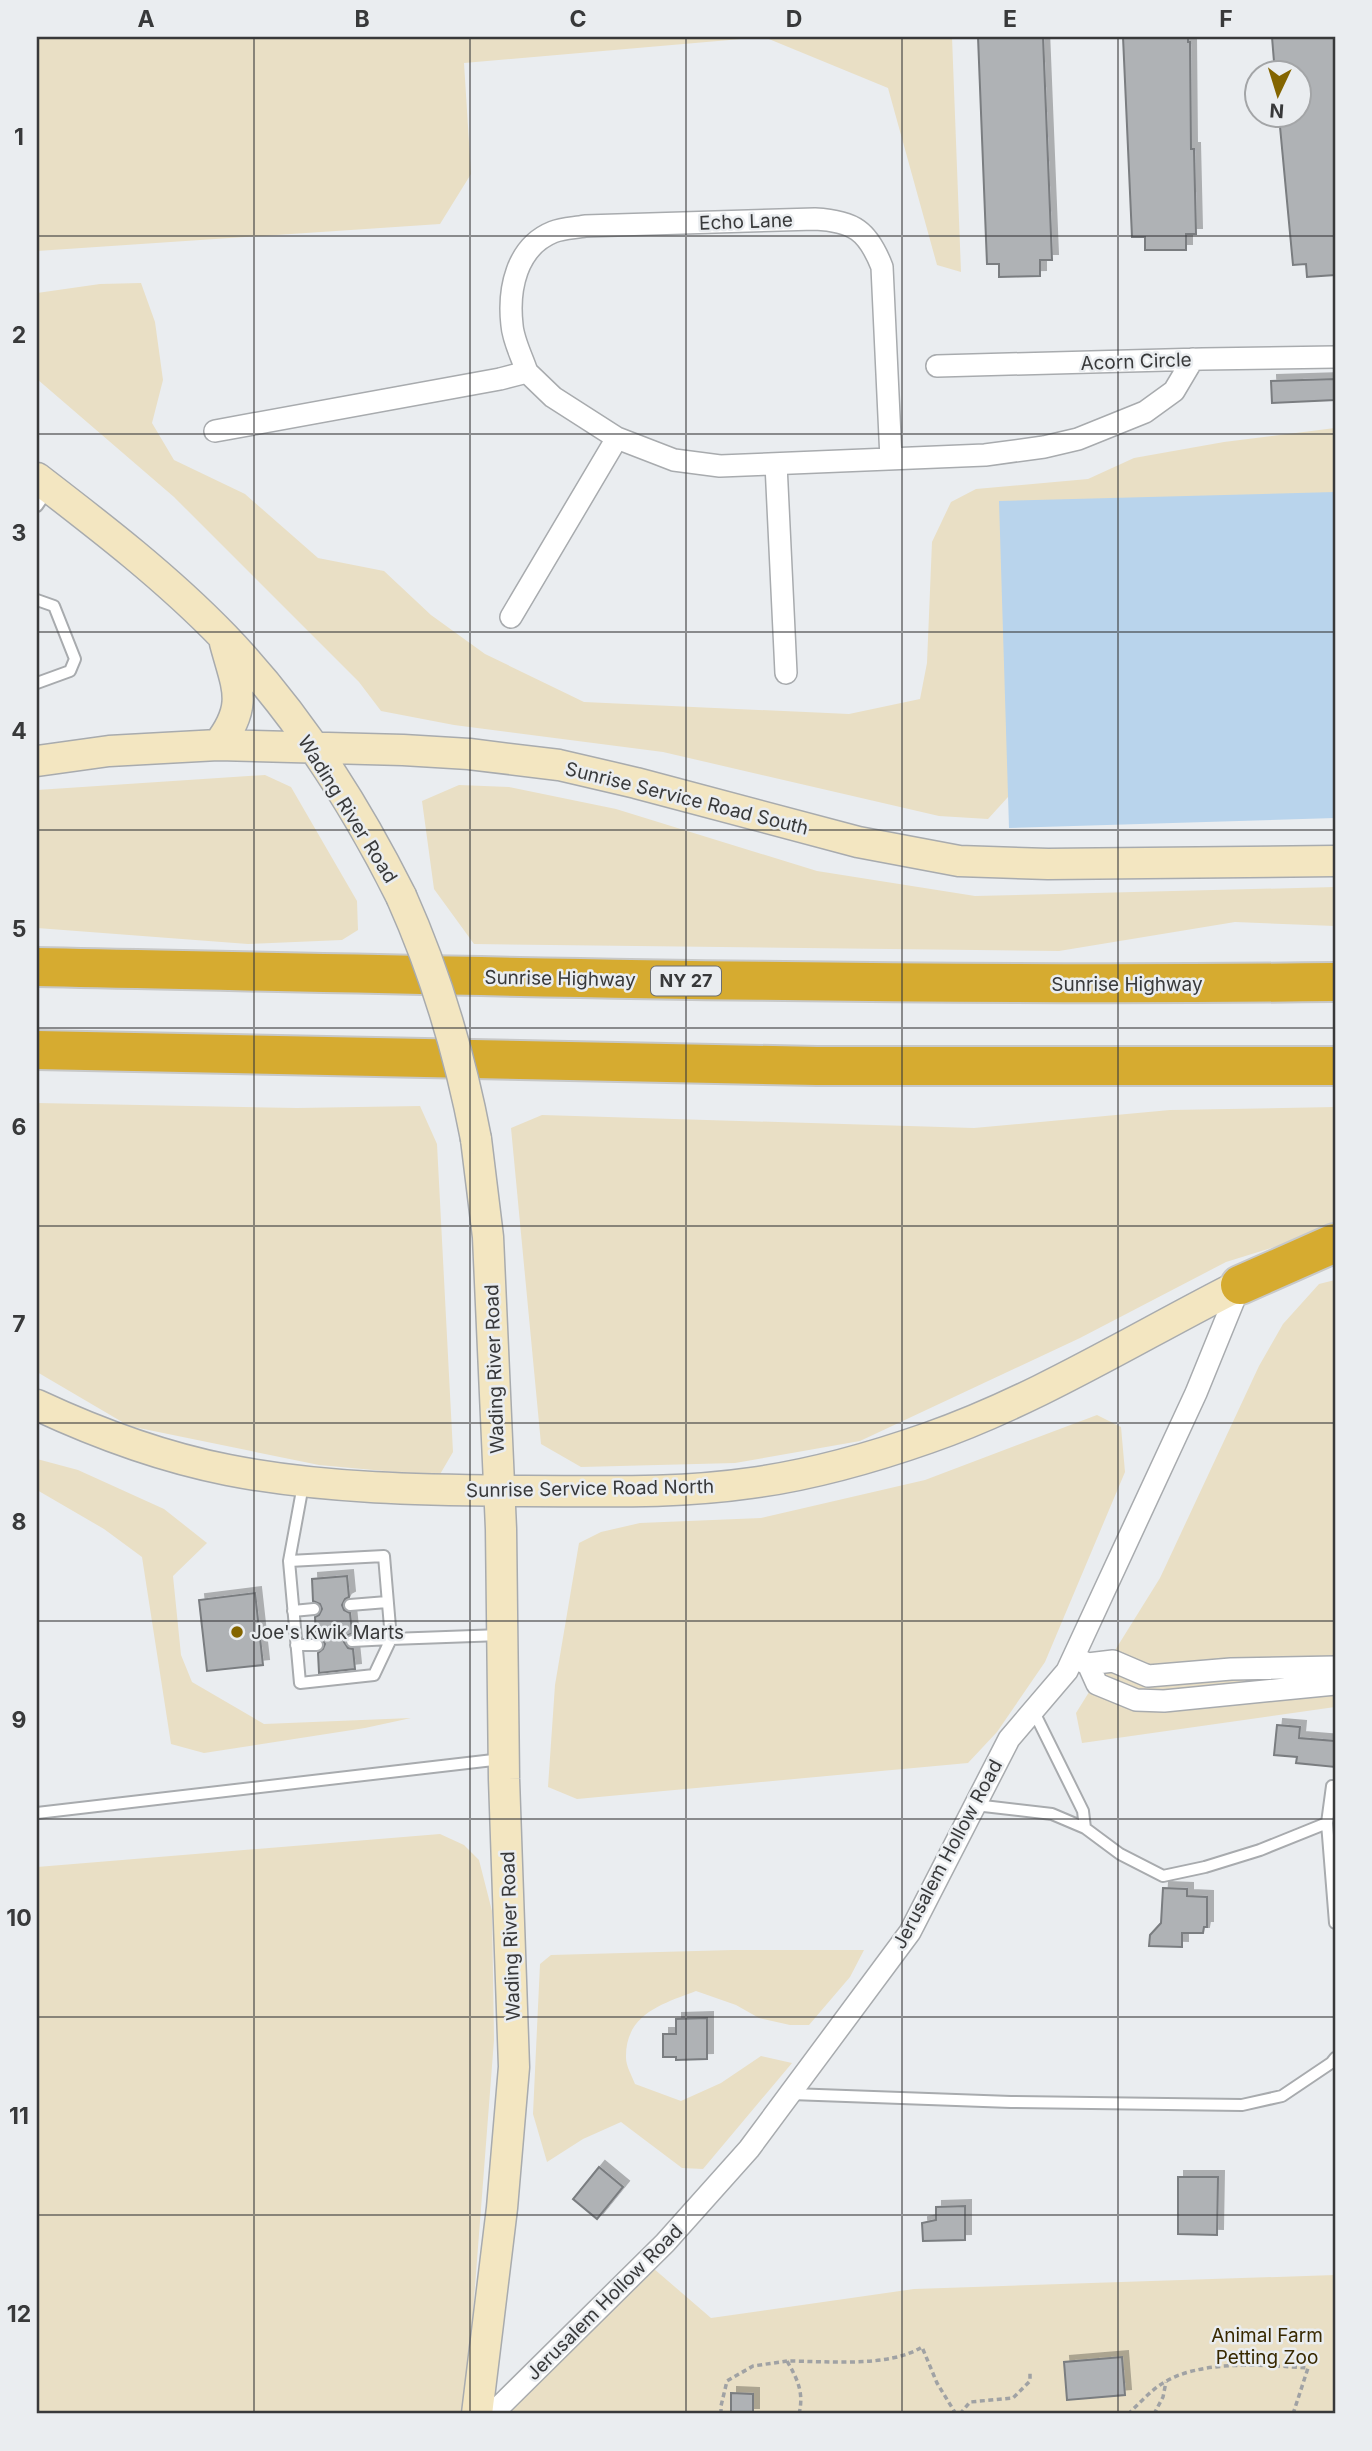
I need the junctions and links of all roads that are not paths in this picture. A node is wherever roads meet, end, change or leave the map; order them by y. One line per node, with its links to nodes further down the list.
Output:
1 (1335, 357): 2 (street, Acorn Circle)
2 (1193, 359): 3 (street, Acorn Circle); 7 (street, Echo Lane)
3 (937, 366)
4 (527, 372): 5 (street); 6 (street, Echo Lane); 7 (street, Echo Lane)
5 (215, 431)
6 (617, 438): 8 (street, Echo Lane); 11 (street)
7 (891, 459): 8 (street, Echo Lane)
8 (776, 464): 13 (street)
9 (41, 490): 12 (street, Wading River Road)
10 (37, 600): 14 (lane)
11 (511, 617)
12 (223, 636): 15 (street); 16 (street, Wading River Road)
13 (786, 673)
14 (37, 683)
15 (218, 745): 16 (street, Sunrise Service Road South); 17 (street, Sunrise Service Road South)
16 (312, 747): 18 (street, Sunrise Service Road South); 27 (street, Wading River Road, bridge)
17 (37, 761)
18 (1335, 861)
19 (37, 967): 20 (highway, Sunrise Highway / NY 27)
20 (1335, 982)
21 (37, 1050): 22 (highway)
22 (1335, 1066)
23 (1335, 1243): 24 (highway)
24 (1240, 1285): 27 (street, Sunrise Service Road North); 38 (street, Jerusalem Hollow Road)
25 (37, 1405): 26 (street, Sunrise Service Road North)
26 (303, 1481): 27 (street, Sunrise Service Road North); 28 (lane)
27 (499, 1491): 33 (street, Wading River Road)
28 (289, 1561): 29 (lane); 32 (lane)
29 (387, 1602): 30 (lane); 34 (lane)
30 (349, 1605)
31 (314, 1609): 32 (lane)
32 (293, 1611): 36 (lane)
33 (504, 1634): 34 (lane); 44 (street, Wading River Road)
34 (391, 1639): 35 (lane); 36 (lane)
35 (352, 1641)
36 (296, 1645): 37 (lane)
37 (317, 1645)
38 (1081, 1661): 40 (street); 42 (street); 43 (street, Jerusalem Hollow Road)
39 (1335, 1667): 40 (street)
40 (1231, 1670): 42 (street)
41 (1335, 1684): 42 (street)
42 (1233, 1694)
43 (1034, 1710): 46 (street, Jerusalem Hollow Road); 49 (lane)
44 (504, 1759): 47 (lane); 53 (street, Wading River Road)
45 (1332, 1786): 48 (lane)
46 (975, 1805): 49 (lane); 52 (street, Jerusalem Hollow Road)
47 (37, 1813)
48 (1327, 1823): 49 (lane); 50 (lane)
49 (1085, 1828)
50 (1335, 1923)
51 (1335, 2058): 52 (lane)
52 (791, 2094): 54 (street, Jerusalem Hollow Road)
53 (477, 2414)
54 (492, 2414)

